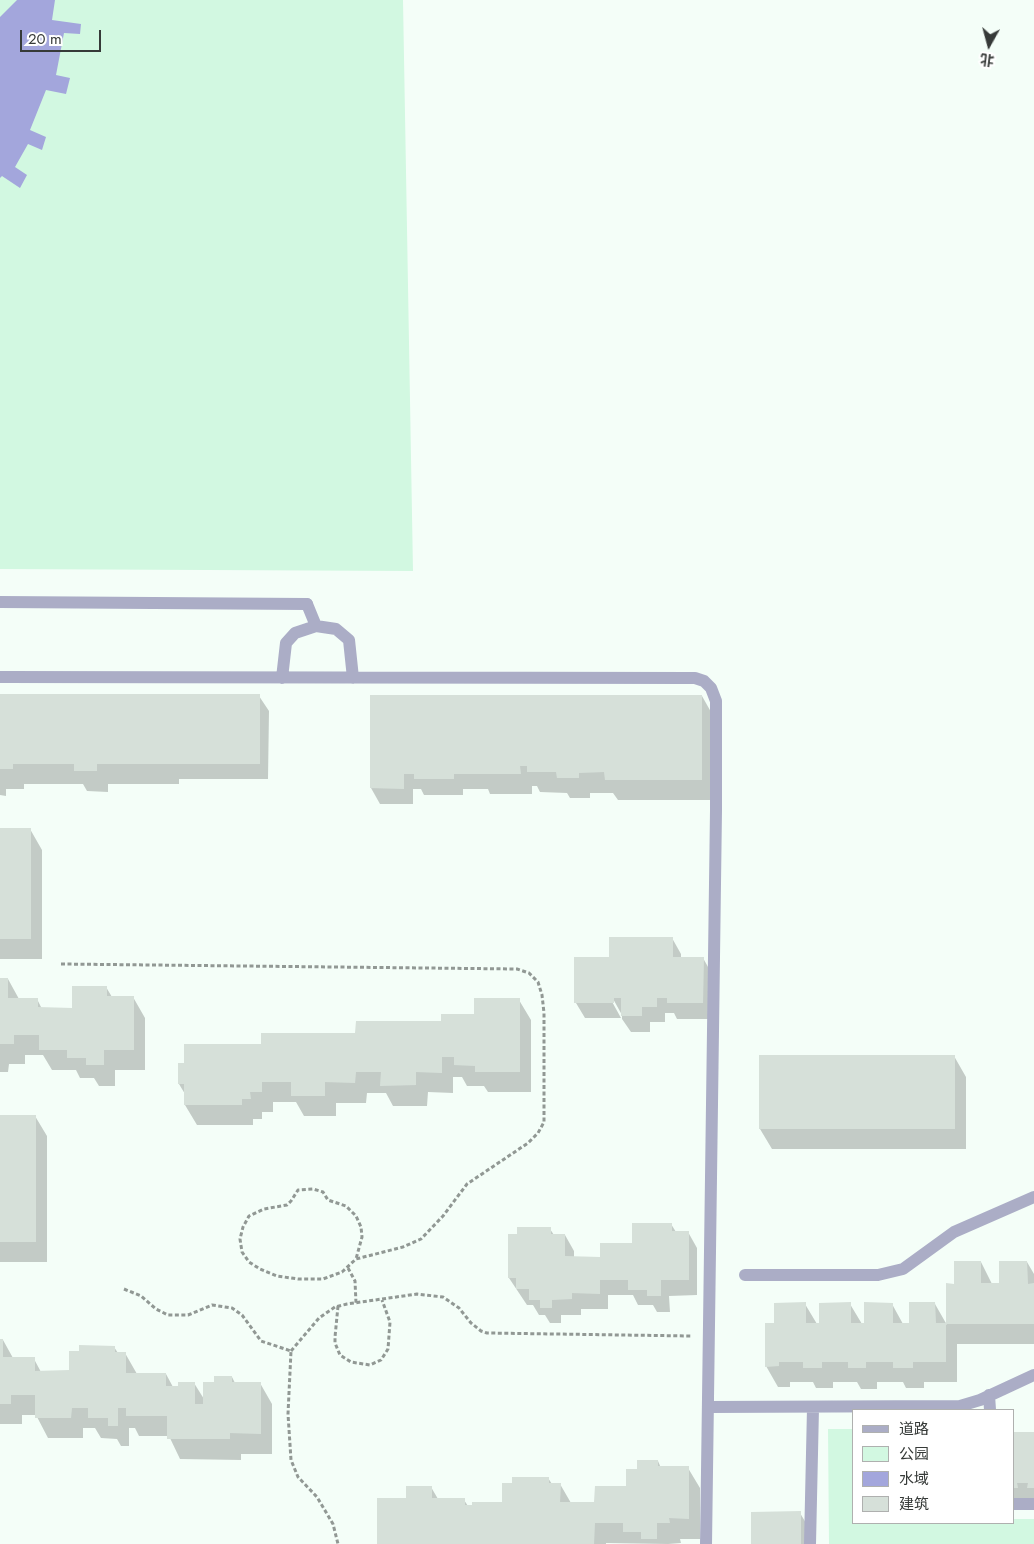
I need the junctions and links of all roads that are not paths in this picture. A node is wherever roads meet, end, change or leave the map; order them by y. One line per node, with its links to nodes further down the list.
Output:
1 (0, 602): 2 (street)
2 (316, 626): 4 (street); 5 (street)
3 (0, 677): 4 (street)
4 (282, 678): 5 (street)
5 (353, 678): 10 (street)
6 (1034, 1197): 7 (street)
7 (745, 1275)
8 (1034, 1375): 9 (street)
9 (990, 1395): 11 (street); 12 (street)
10 (708, 1407): 11 (street); 15 (street)
11 (813, 1408): 16 (street)
12 (990, 1409)
13 (1014, 1504): 14 (street)
14 (1034, 1504)
15 (706, 1544)
16 (810, 1544)

